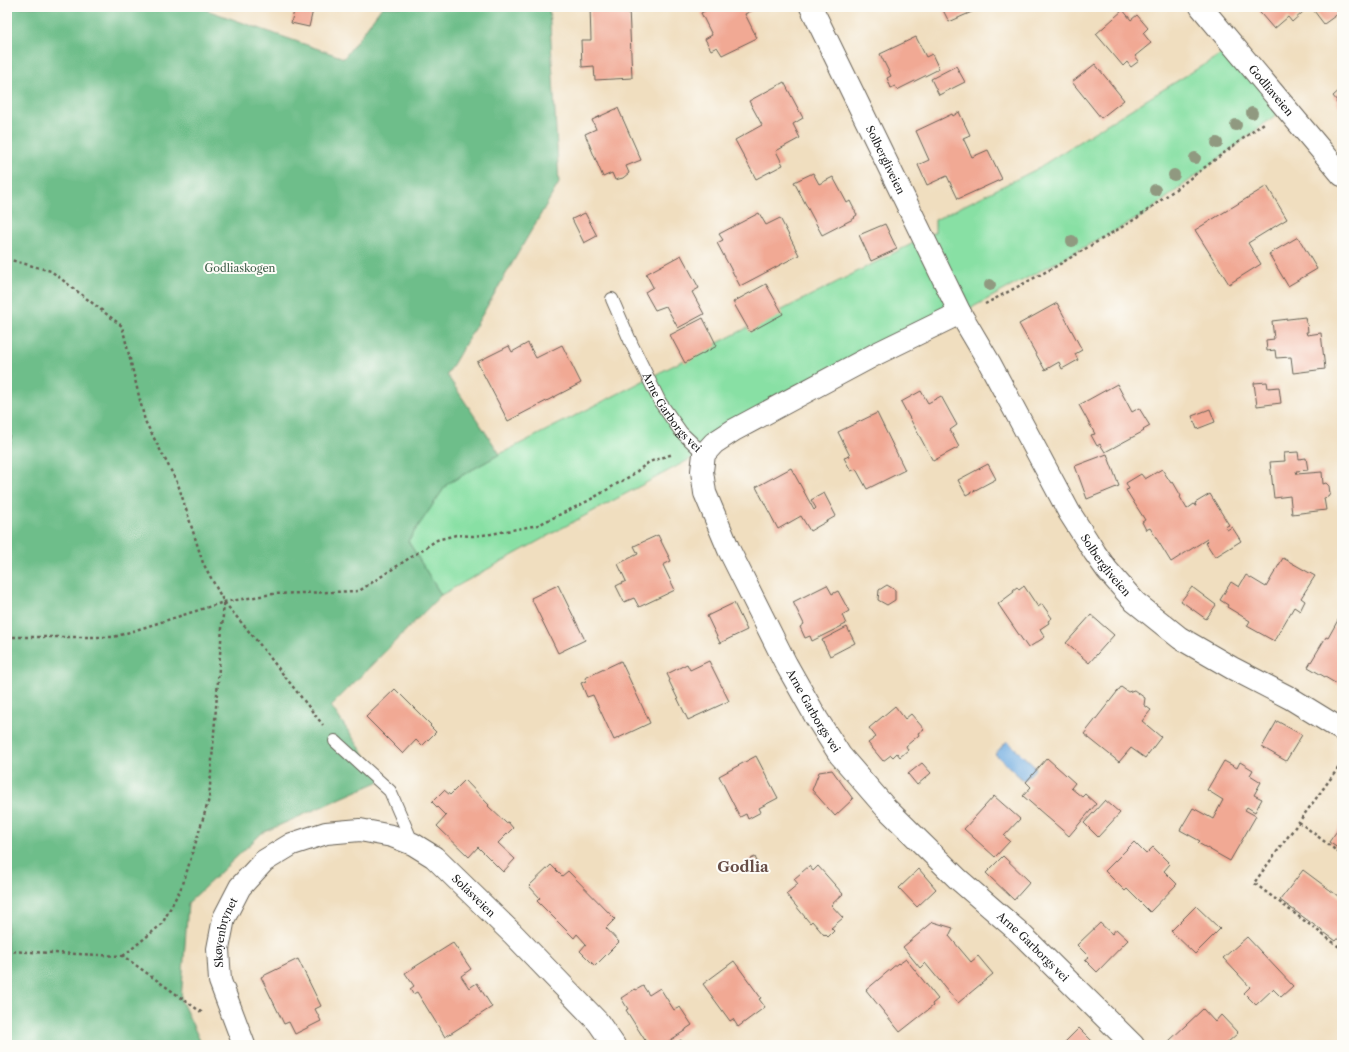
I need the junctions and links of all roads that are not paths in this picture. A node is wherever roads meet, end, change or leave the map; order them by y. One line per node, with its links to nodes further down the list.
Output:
1 (811, 7): 5 (street, Solbergliveien)
2 (1201, 7): 3 (street, Godliaveien)
3 (1342, 175)
4 (612, 299): 6 (lane, Arne Garborgs vei)
5 (961, 314): 6 (street); 7 (street, Solbergliveien)
6 (700, 450): 13 (street, Arne Garborgs vei)
7 (1342, 730)
8 (336, 741): 10 (lane)
9 (292, 844): 10 (street, Solåsveien); 11 (street, Skøyenbrynet)
10 (413, 844): 12 (street, Solåsveien)
11 (243, 1043)
12 (614, 1045)
13 (1133, 1045)

